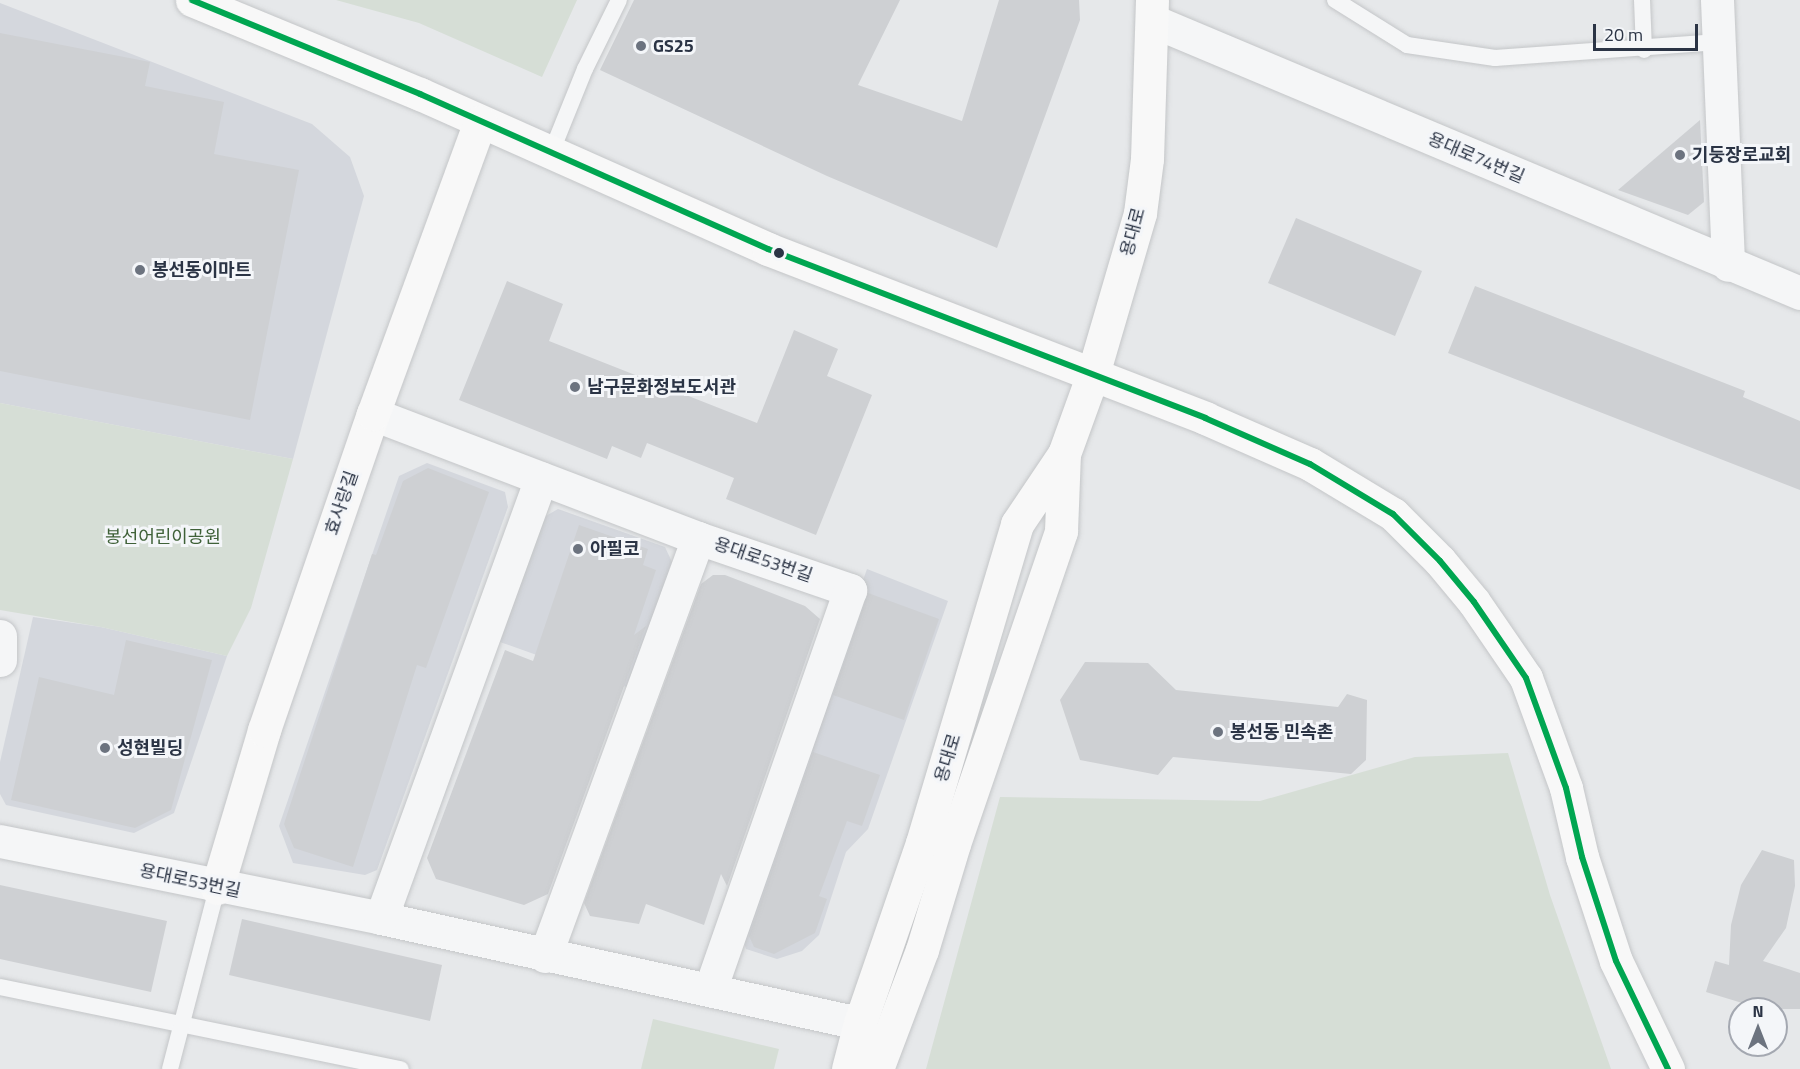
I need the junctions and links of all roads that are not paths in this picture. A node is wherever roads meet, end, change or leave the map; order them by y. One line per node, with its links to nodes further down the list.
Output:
1 (192, 0): 9 (street)
2 (619, 0): 10 (lane)
3 (1335, 0): 8 (lane)
4 (1642, 0): 8 (lane)
5 (1717, 0): 7 (street)
6 (1152, 11): 11 (street, 용대로74번길); 13 (street, 용대로)
7 (1718, 42): 8 (lane); 11 (street)
8 (1644, 50)
9 (480, 122): 10 (street); 14 (street, 효사랑길)
10 (551, 153): 13 (street)
11 (1728, 265): 12 (street, 용대로74번길)
12 (1800, 293)
13 (1093, 374): 15 (street, 용대로); 32 (street)
14 (373, 414): 16 (street); 21 (street, 효사랑길)
15 (1064, 454): 27 (street, 용대로); 31 (street, 용대로)
16 (542, 478): 17 (street); 22 (street)
17 (698, 538): 23 (street, 용대로53번길); 25 (street, 용대로53번길)
18 (0, 636): 19 (street)
19 (0, 660)
20 (0, 841): 21 (street, 용대로53번길)
21 (217, 888): 22 (street, 용대로53번길); 26 (lane)
22 (381, 918): 23 (street, 용대로53번길)
23 (545, 956): 25 (street, 용대로53번길)
24 (0, 987): 26 (lane)
25 (711, 988): 27 (street, 용대로53번길)
26 (183, 1022): 28 (lane); 29 (lane)
27 (860, 1023): 30 (street, 용대로)
28 (171, 1069)
29 (401, 1069)
30 (848, 1069)
31 (877, 1069)
32 (1668, 1069)

